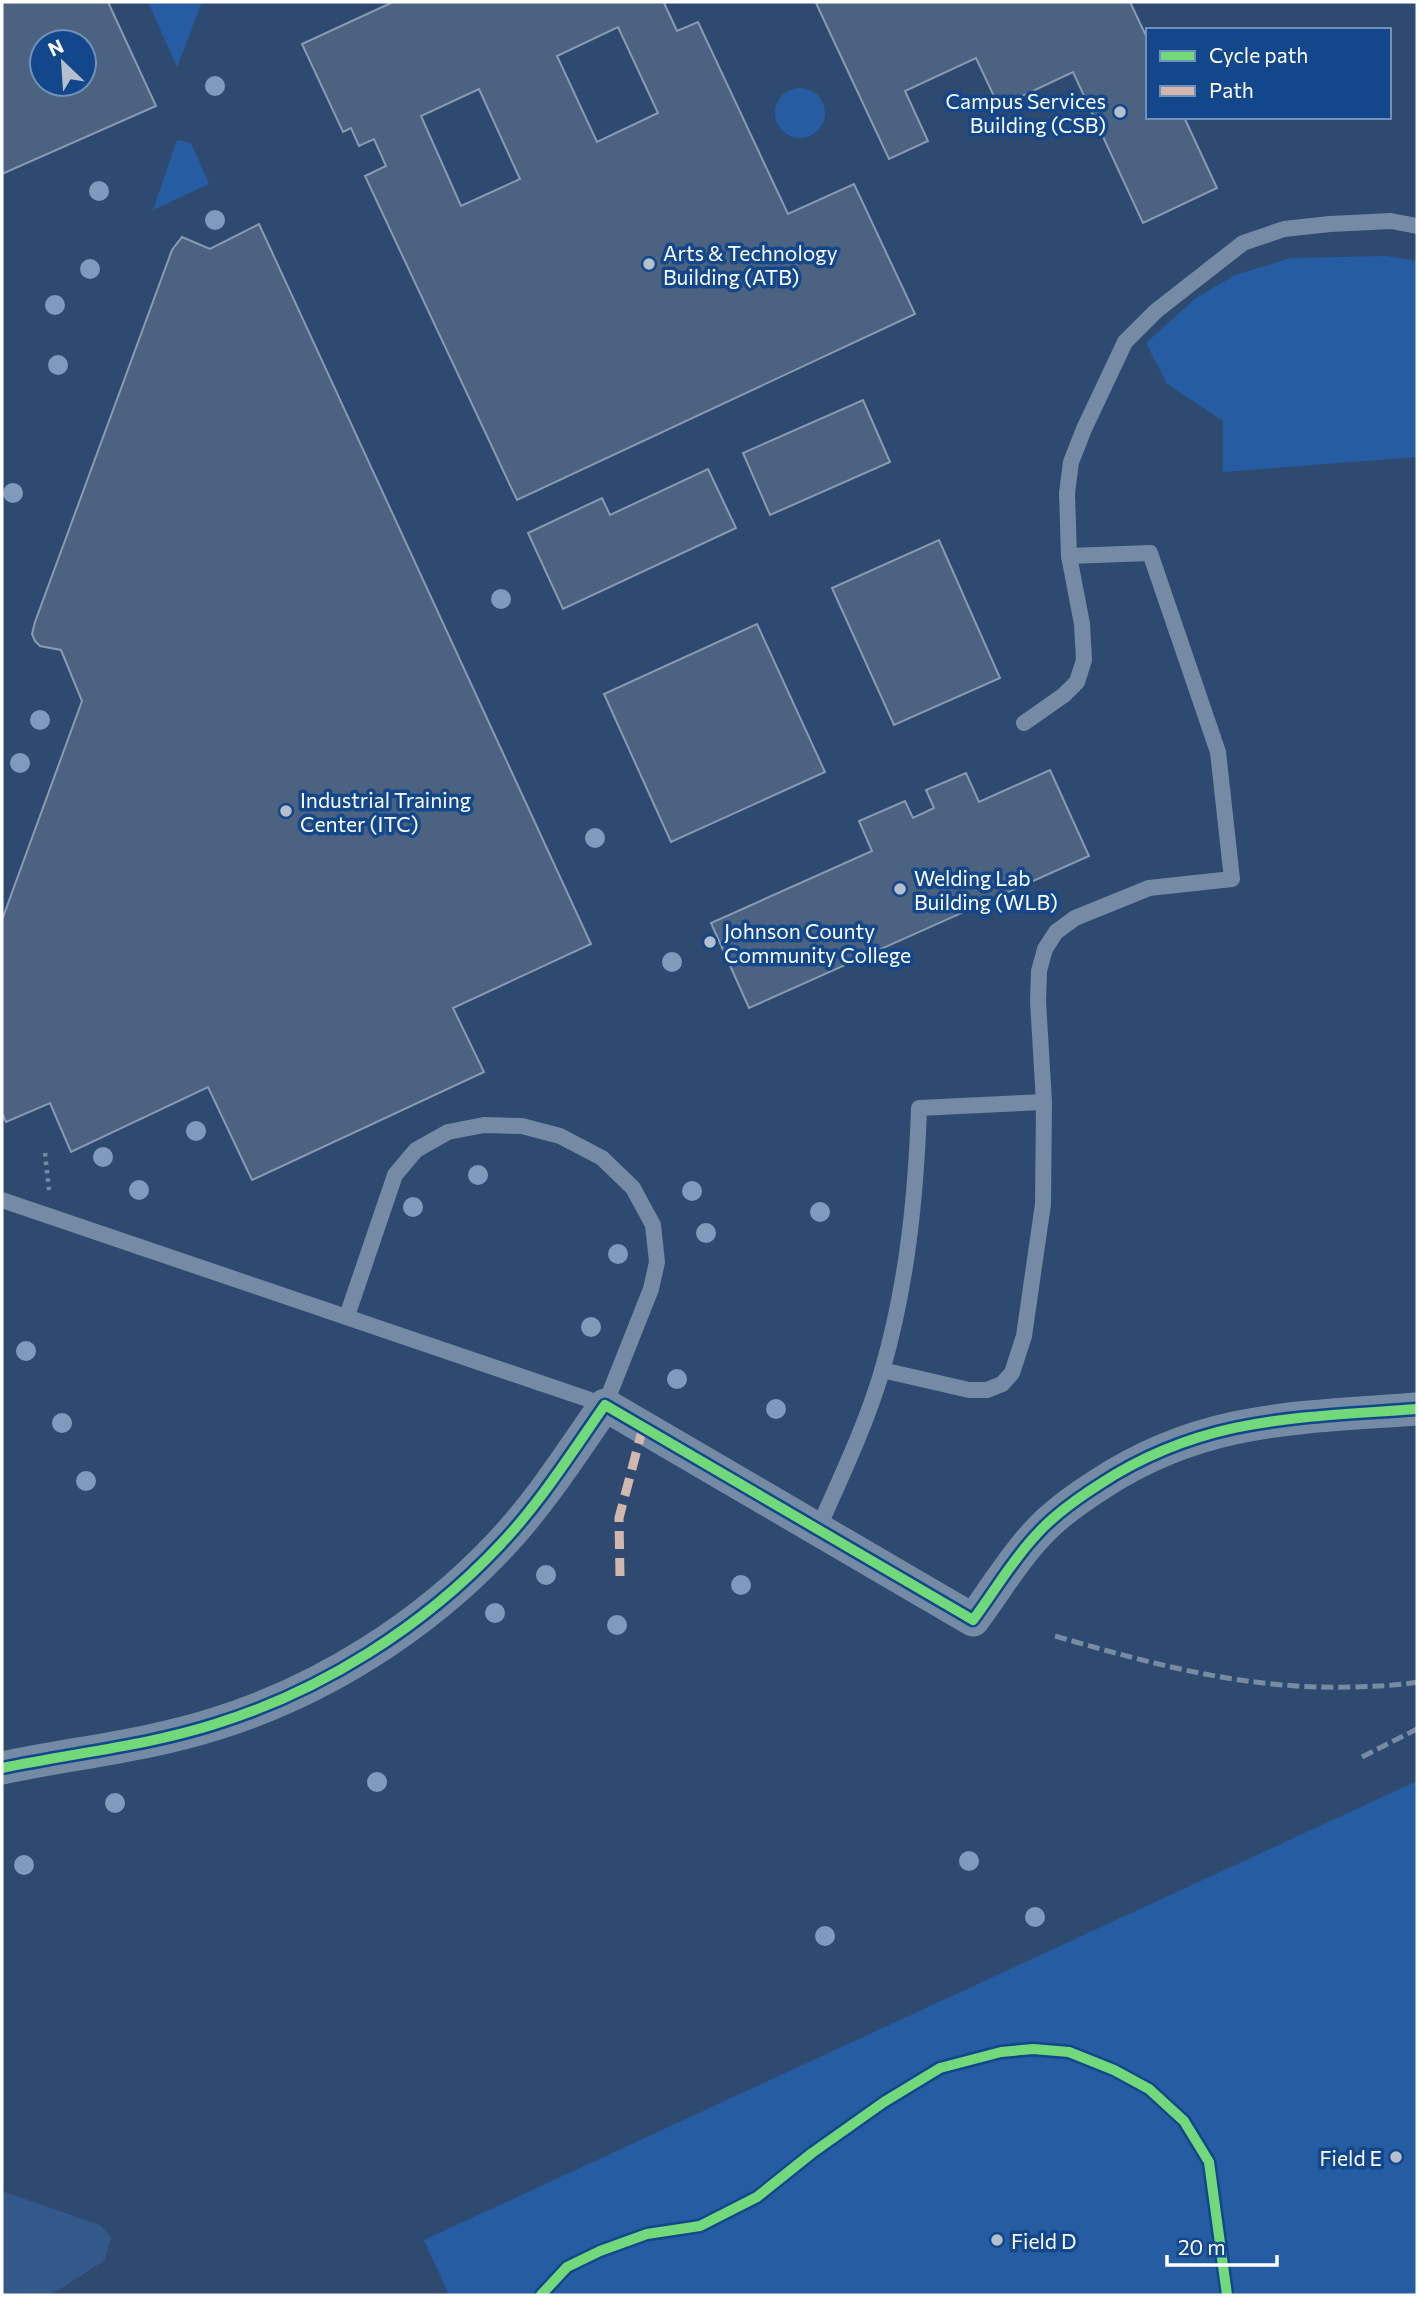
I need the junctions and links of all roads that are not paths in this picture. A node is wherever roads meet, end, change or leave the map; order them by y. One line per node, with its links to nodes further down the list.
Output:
1 (1417, 226): 2 (lane)
2 (1069, 556): 3 (lane); 4 (lane)
3 (1024, 723)
4 (1044, 1102): 7 (lane); 7 (lane)
5 (2, 1200): 6 (lane)
6 (347, 1316): 8 (lane); 8 (lane)
7 (882, 1370): 10 (lane)
8 (606, 1405): 10 (street); 11 (street)
9 (1417, 1409): 10 (street)
10 (818, 1529)
11 (2, 1768)

